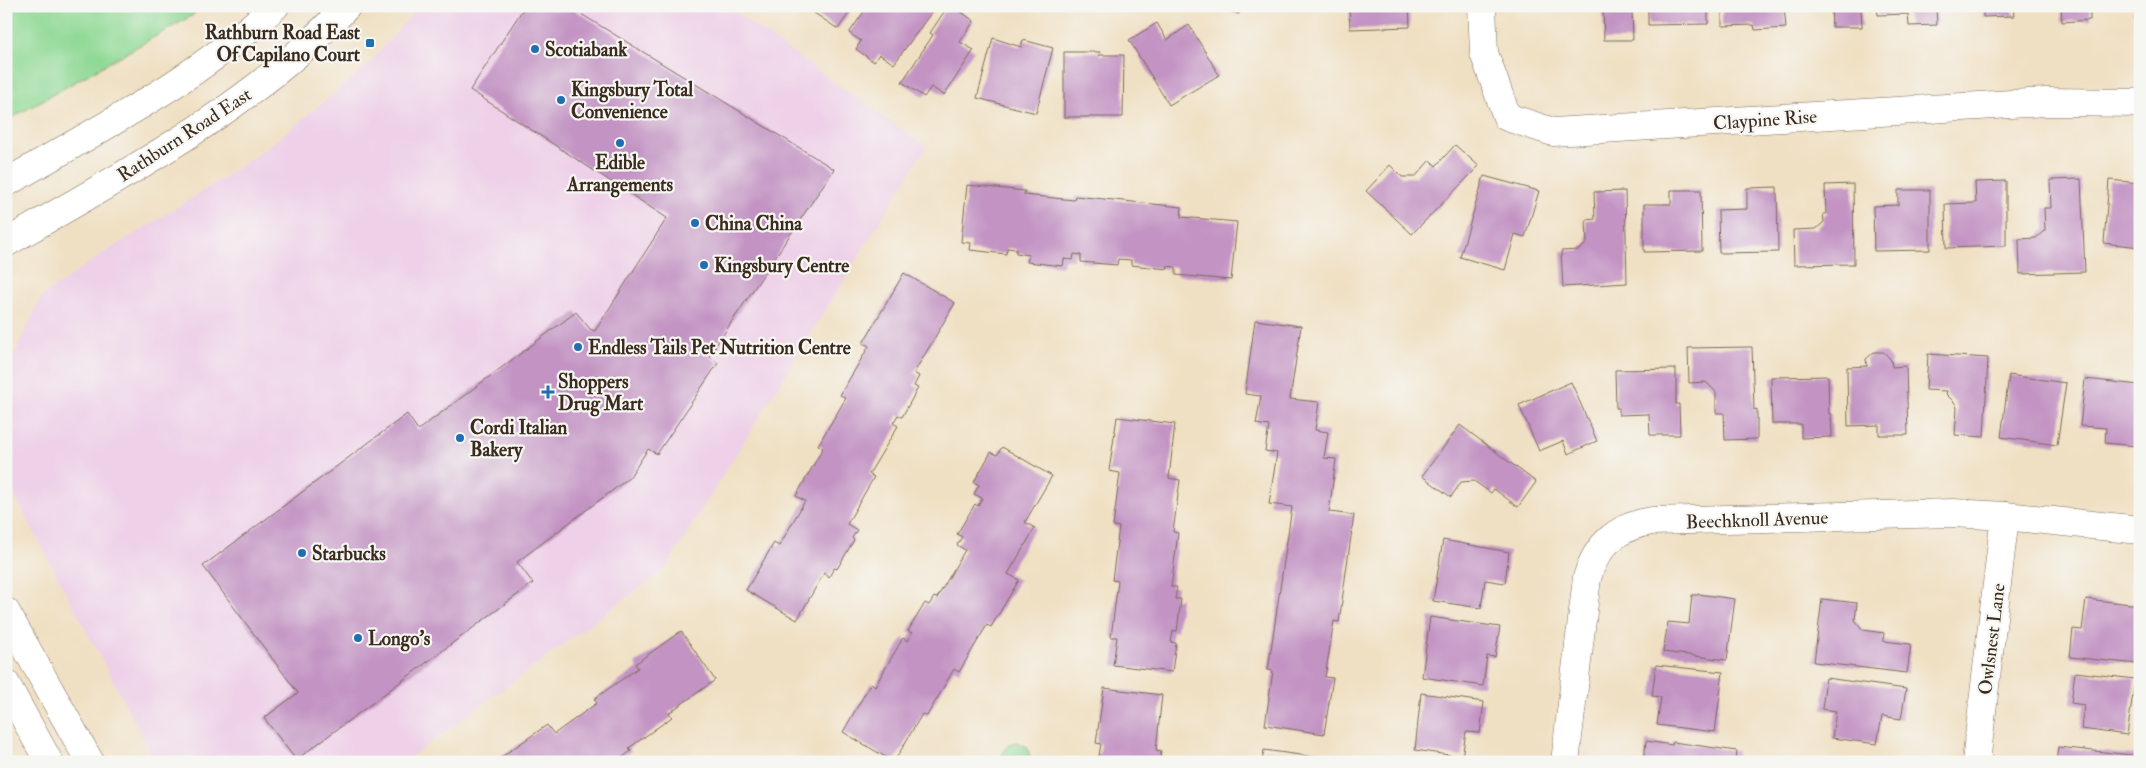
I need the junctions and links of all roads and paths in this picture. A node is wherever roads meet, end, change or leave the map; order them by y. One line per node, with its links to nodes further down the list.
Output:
1 (275, 6): 5 (street)
2 (347, 6): 6 (street, Rathburn Road East)
3 (1482, 6): 4 (street, Claypine Rise)
4 (2140, 103)
5 (6, 183)
6 (6, 242)
7 (2006, 516): 8 (street, Beechknoll Avenue); 13 (street, Beechknoll Avenue); 14 (street, Owlsnest Lane)
8 (2140, 530)
9 (6, 612): 12 (street)
10 (6, 684): 11 (street)
11 (49, 762)
12 (90, 762)
13 (1565, 762)
14 (1976, 762)

